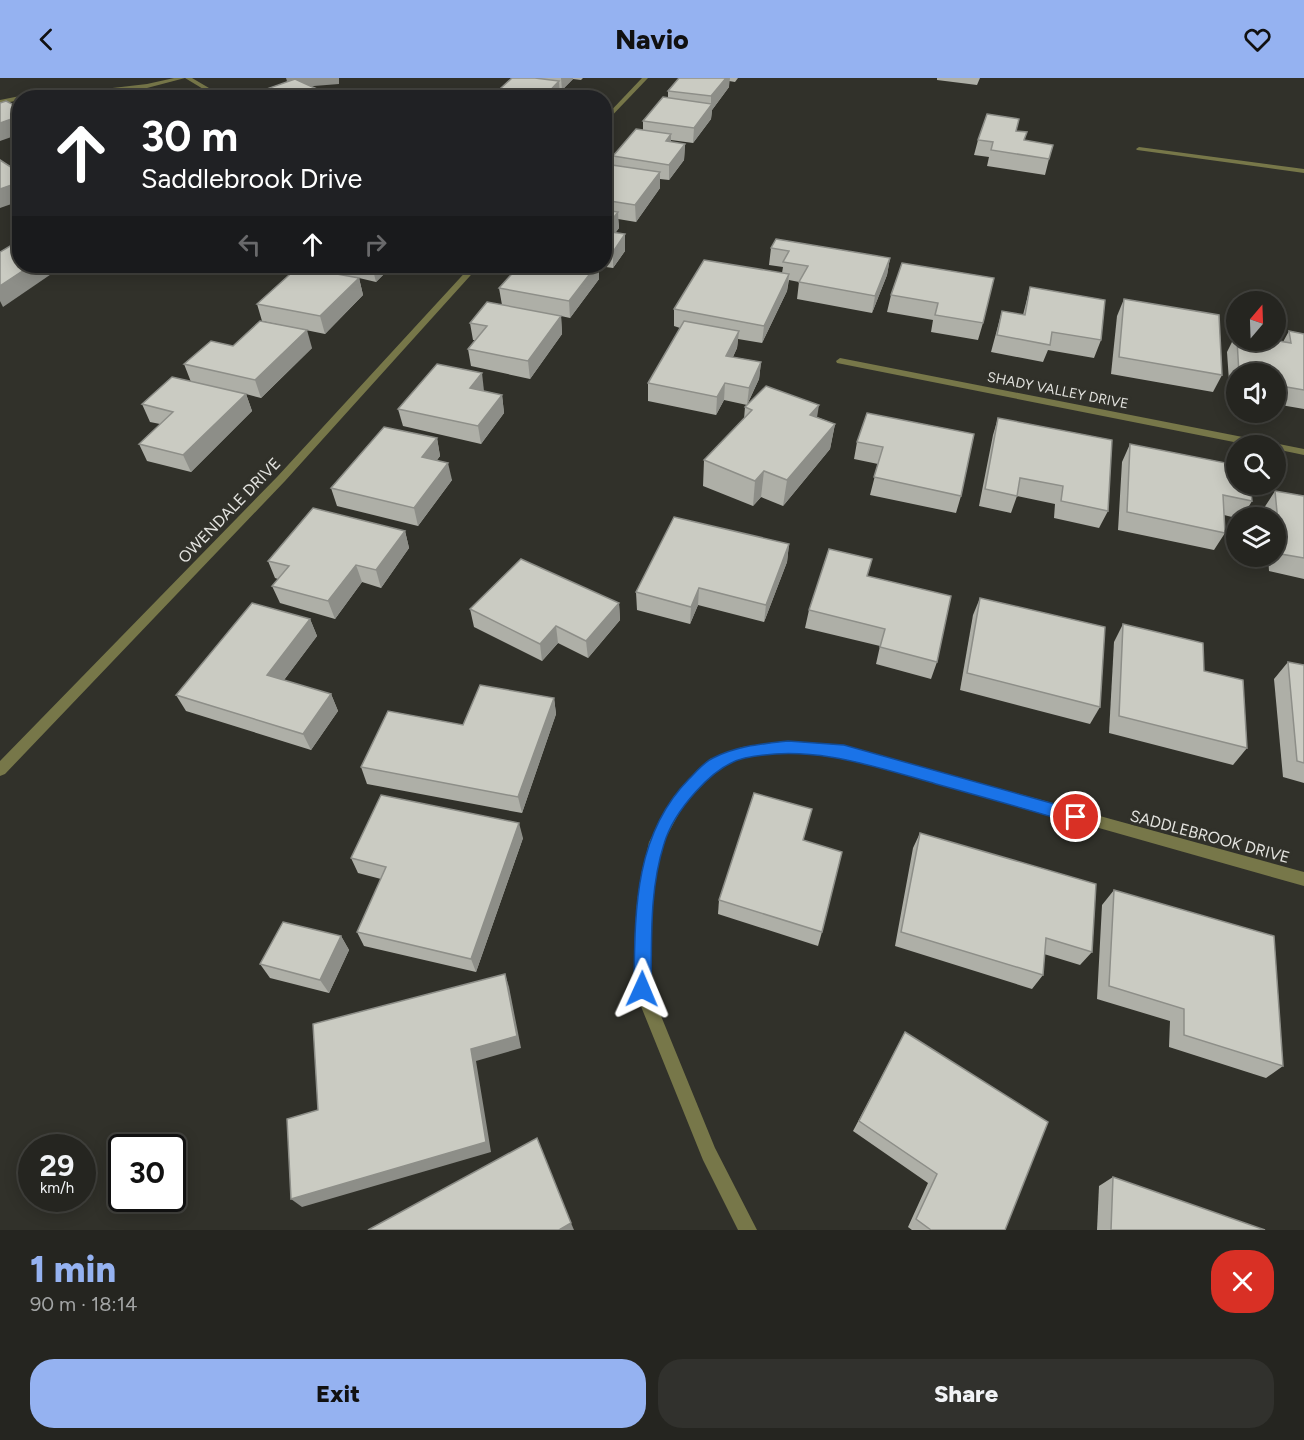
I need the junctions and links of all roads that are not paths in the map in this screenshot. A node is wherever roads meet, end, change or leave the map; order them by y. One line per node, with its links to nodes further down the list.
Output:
1 (182, 78): 4 (street)
2 (188, 78): 5 (street)
3 (645, 78): 6 (street)
4 (108, 90)
5 (209, 90)
6 (612, 113)
7 (1139, 149): 8 (street)
8 (1304, 171)
9 (468, 273): 14 (street, OWENDALE DRIVE)
10 (840, 361): 11 (street, SHADY VALLEY DRIVE)
11 (1226, 437)
12 (1286, 449): 13 (street, SHADY VALLEY DRIVE)
13 (1304, 452)
14 (0, 770)
15 (1304, 879): 16 (street, SADDLEBROOK DRIVE)
16 (748, 1230)

